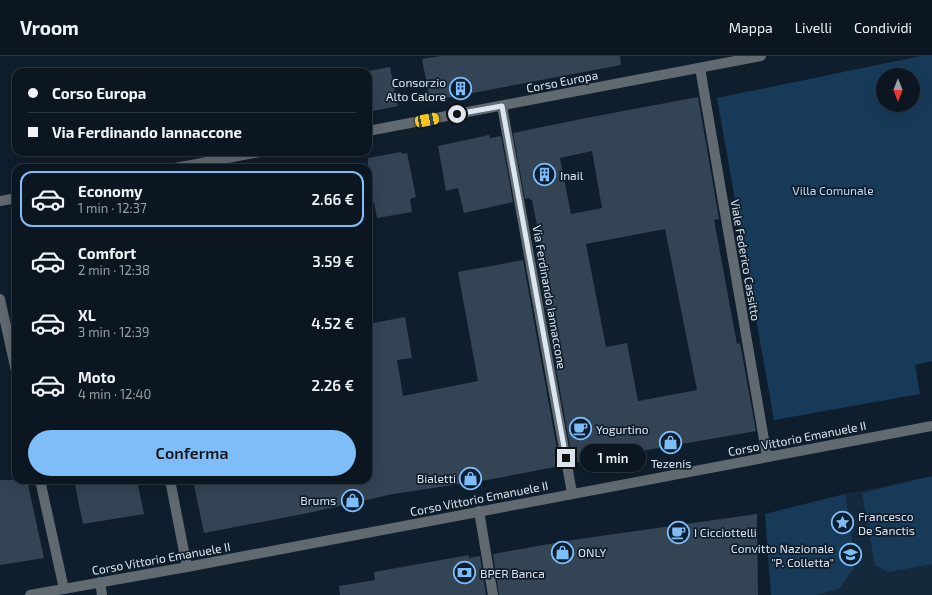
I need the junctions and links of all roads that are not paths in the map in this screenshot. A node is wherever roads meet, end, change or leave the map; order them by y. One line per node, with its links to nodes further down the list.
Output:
1 (761, 56): 2 (street, Corso Europa)
2 (700, 68): 3 (street, Corso Europa); 12 (street, Viale Federico Cassitto)
3 (502, 106): 4 (street, Corso Europa); 15 (street, Via Ferdinando Iannaccone)
4 (372, 130)
5 (239, 156): 6 (street)
6 (197, 164)
7 (12, 199): 8 (street)
8 (0, 201)
9 (0, 299): 10 (street)
10 (12, 353)
11 (932, 426): 12 (street, Corso Vittorio Emanuele II)
12 (767, 457): 15 (street, Corso Vittorio Emanuele II)
13 (41, 484): 19 (street)
14 (171, 484): 17 (street)
15 (572, 493): 16 (street, Corso Vittorio Emanuele II)
16 (479, 511): 17 (street, Corso Vittorio Emanuele II); 22 (street)
17 (187, 567): 18 (street, Corso Vittorio Emanuele II)
18 (100, 582): 19 (street, Corso Vittorio Emanuele II); 21 (street)
19 (64, 589): 20 (street, Corso Vittorio Emanuele II)
20 (30, 595)
21 (102, 595)
22 (493, 595)

